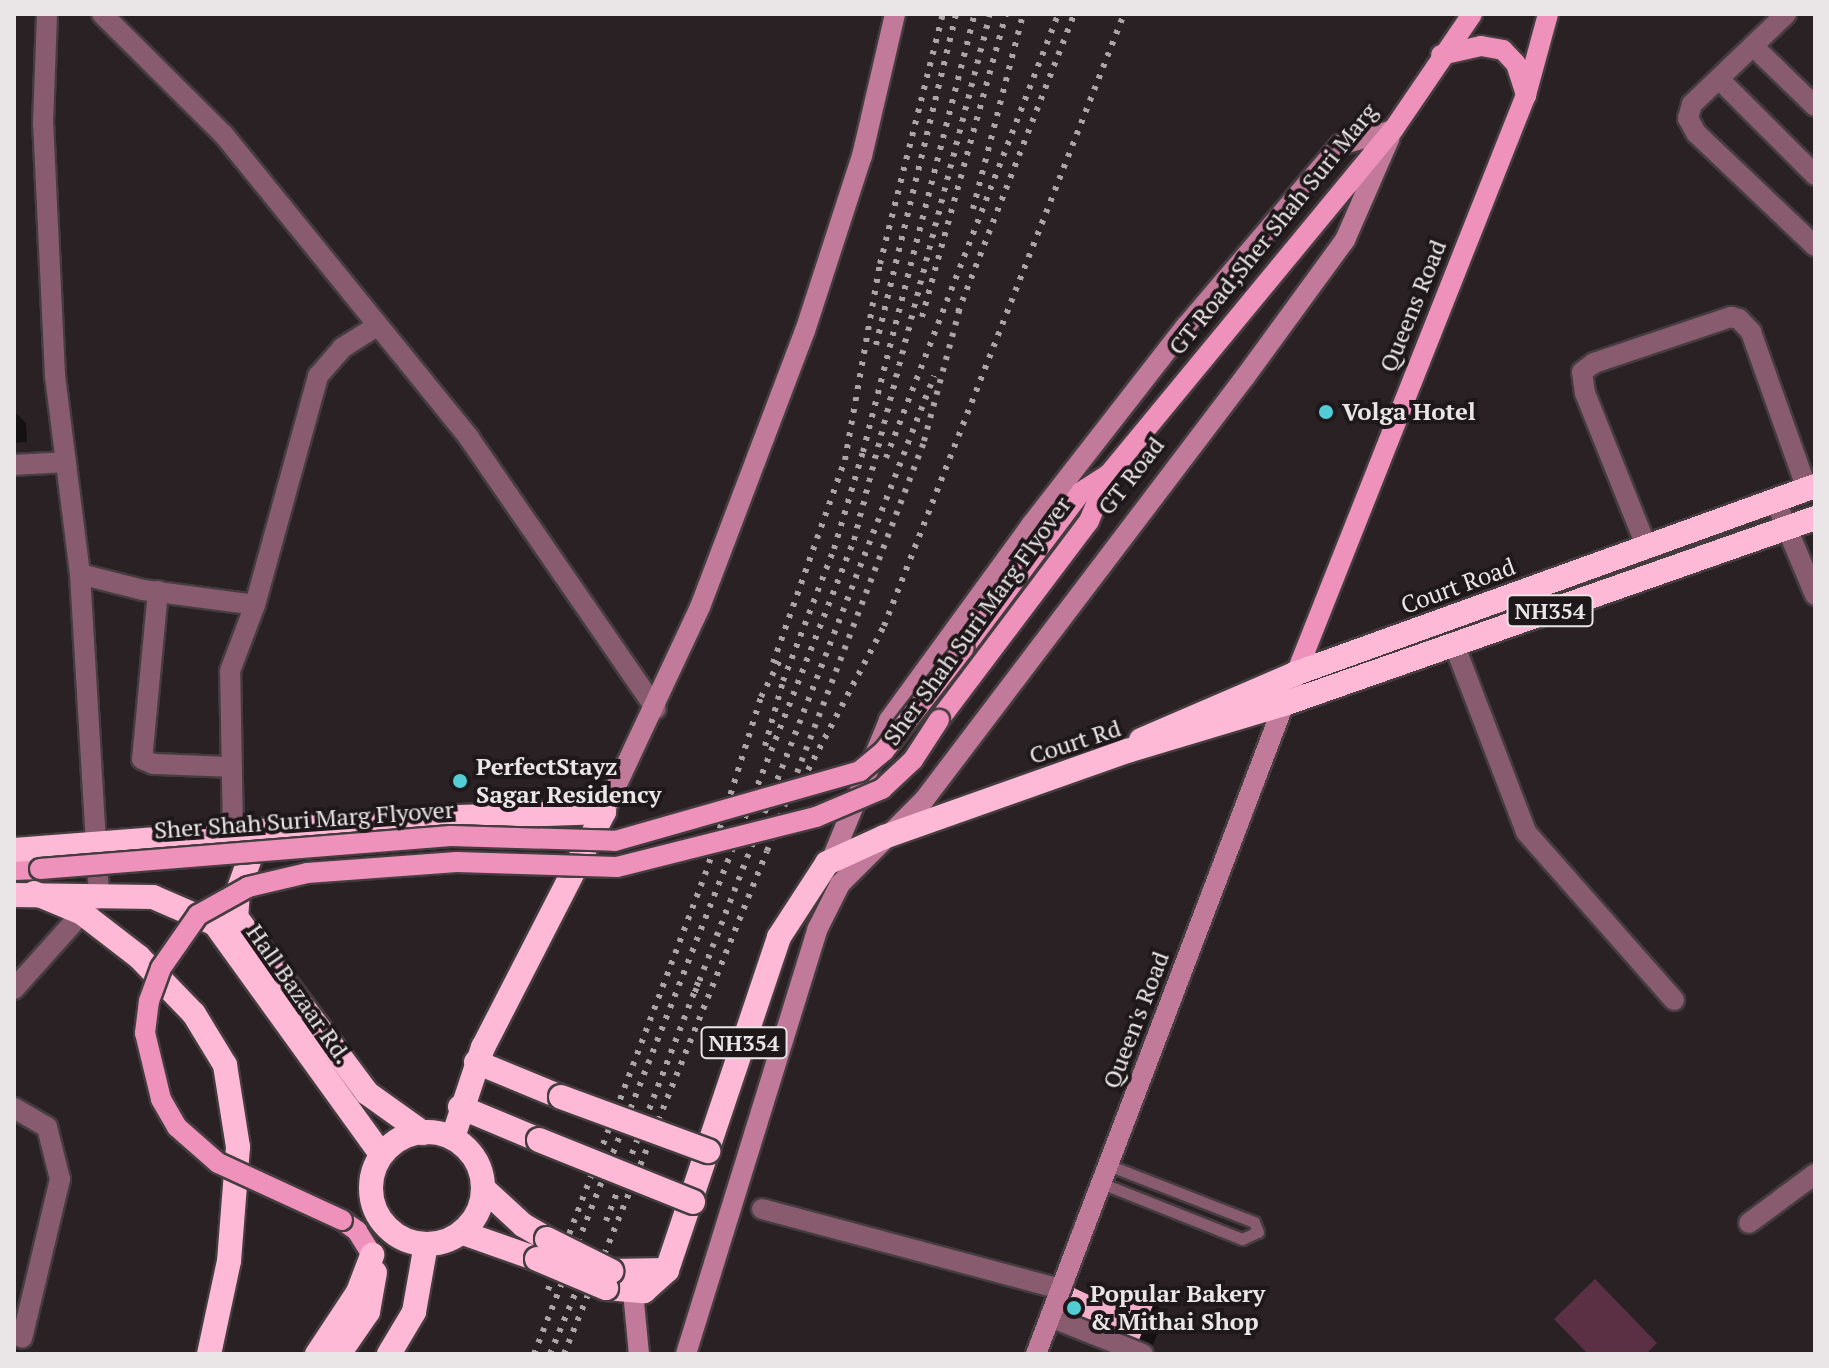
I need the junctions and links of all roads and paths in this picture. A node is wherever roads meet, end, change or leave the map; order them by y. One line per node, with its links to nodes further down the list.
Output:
1 (47, 14): 16 (street)
2 (102, 14): 15 (street)
3 (895, 14): 31 (main road)
4 (1472, 14): 8 (main road, GT Road;Sher Shah Suri Marg)
5 (1548, 14): 10 (main road, Queens Road)
6 (1786, 14): 7 (street)
7 (1753, 46): 9 (street); 11 (street)
8 (1441, 55): 10 (main road); 12 (main road, GT Road;Sher Shah Suri Marg)
9 (1719, 79): 13 (street); 14 (street)
10 (1526, 95): 29 (main road, Queens Road)
11 (1815, 106)
12 (1393, 130): 18 (main road, GT Road;Sher Shah Suri Marg); 37 (main road, GT Road); 40 (main road)
13 (1815, 175)
14 (1815, 246)
15 (377, 326): 27 (street); 31 (street)
16 (66, 462): 17 (street); 24 (street)
17 (14, 465)
18 (1109, 474): 41 (main road, Sher Shah Suri Marg Flyover, bridge); 63 (main road, Sher Shah Suri Marg Flyover, bridge)
19 (1811, 488): 20 (highway, Court Road / NH354); 23 (street)
20 (1776, 502): 22 (street); 23 (highway, Court Road / NH354)
21 (1815, 518): 22 (highway, NH354)
22 (1784, 529): 26 (street); 28 (highway, NH354)
23 (1647, 548): 29 (highway, Court Road / NH354)
24 (80, 574): 25 (street); 38 (street)
25 (158, 591): 27 (street); 33 (street)
26 (1815, 595)
27 (255, 605): 33 (street)
28 (1454, 644): 30 (highway, NH354); 46 (street)
29 (1294, 674): 30 (main road, Queens Road); 32 (highway, Court Road / NH354)
30 (1284, 704): 32 (highway, Court Rd / NH354); 54 (main road, Queen's Road)
31 (656, 709): 34 (main road)
32 (1127, 751): 37 (highway, Court Rd / NH354)
33 (231, 767): 36 (street)
34 (604, 812): 35 (highway); 47 (highway)
35 (259, 833): 36 (highway); 50 (highway)
36 (233, 835): 38 (highway)
37 (884, 837): 40 (highway, NH354); 77 (main road, GT Road)
38 (97, 844): 39 (highway); 43 (street)
39 (14, 850)
40 (829, 862): 52 (highway, NH354)
41 (14, 870)
42 (24, 894): 43 (highway, Hall Bazaar Rd.); 44 (highway)
43 (99, 894): 44 (street); 53 (highway, Hall Bazaar Rd.)
44 (82, 913): 45 (street); 71 (highway)
45 (14, 989)
46 (1674, 1000)
47 (476, 1062): 48 (highway); 52 (highway, bridge)
48 (460, 1107): 51 (highway); 57 (highway, bridge)
49 (14, 1108): 70 (street)
50 (423, 1133): 51 (highway); 53 (highway)
51 (453, 1137): 56 (highway)
52 (708, 1151): 57 (highway, NH354)
53 (381, 1154): 61 (highway)
54 (1105, 1174): 54 (lane); 66 (main road, Queen's Road)
55 (1815, 1174): 59 (street)
56 (484, 1189): 60 (highway); 62 (highway)
57 (693, 1202): 64 (highway, NH354)
58 (762, 1209): 66 (street)
59 (1749, 1223)
60 (463, 1233): 61 (highway); 62 (highway)
61 (426, 1244): 68 (highway)
62 (542, 1249): 65 (highway, bridge)
63 (372, 1255): 72 (highway); 73 (highway)
64 (667, 1270): 65 (highway); 67 (highway)
65 (609, 1280): 67 (highway)
66 (1060, 1289): 69 (main road, Queen's Road)
67 (633, 1292): 76 (main road)
68 (420, 1293): 74 (highway); 75 (highway)
69 (1050, 1317): 78 (main road, Queen's Road); 79 (street)
70 (22, 1338)
71 (209, 1354)
72 (317, 1354)
73 (339, 1354)
74 (374, 1354)
75 (389, 1354)
76 (639, 1354)
77 (686, 1354)
78 (1036, 1354)
79 (1143, 1354)

